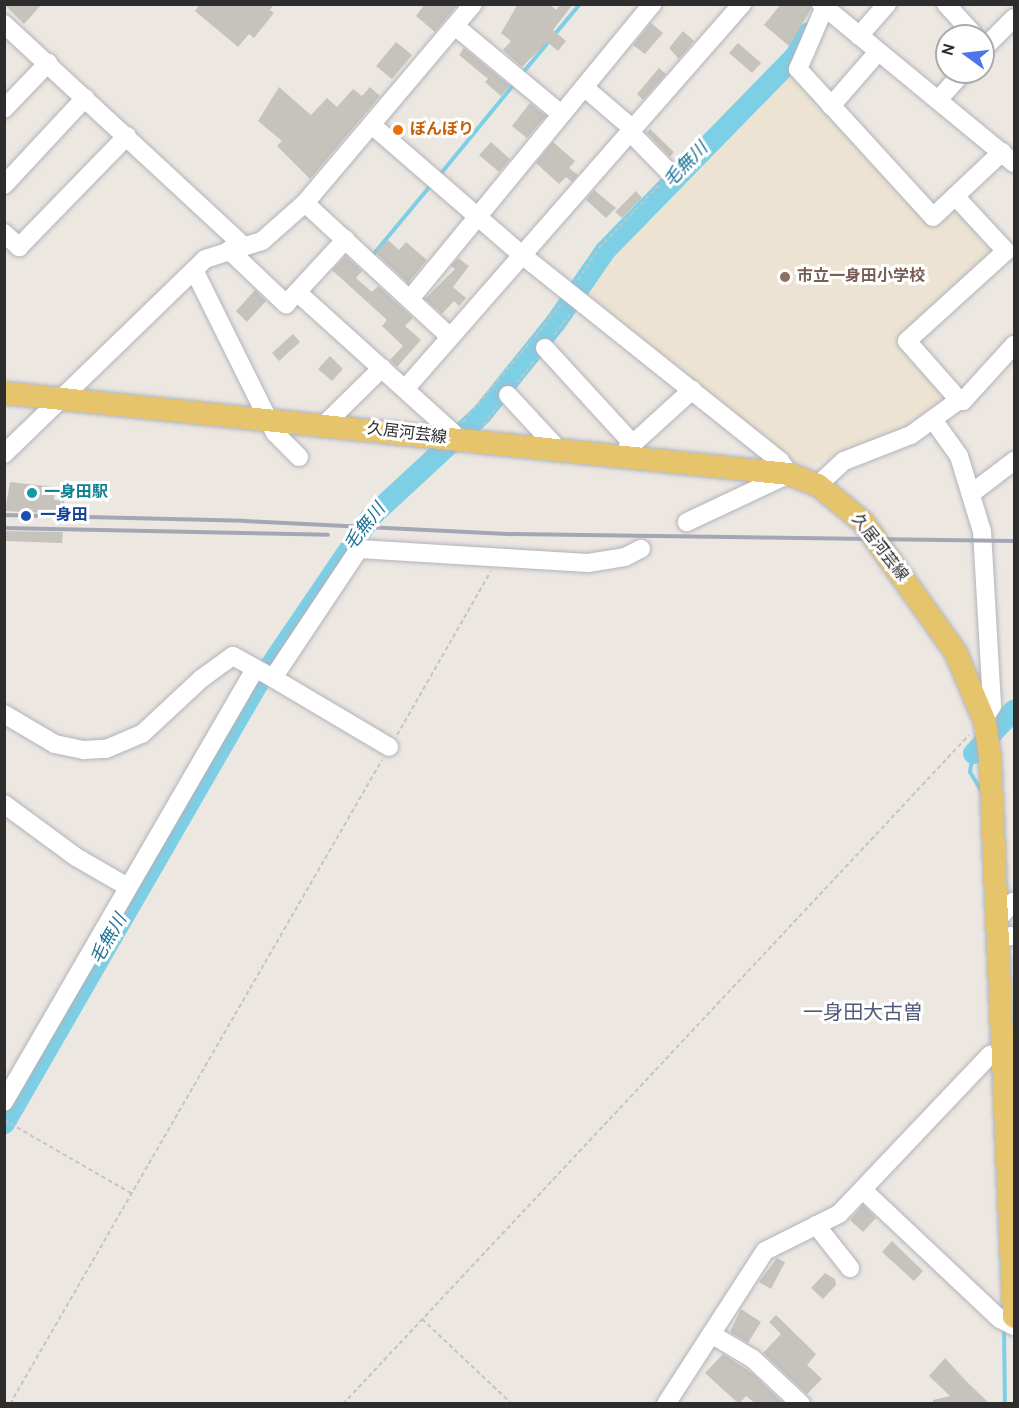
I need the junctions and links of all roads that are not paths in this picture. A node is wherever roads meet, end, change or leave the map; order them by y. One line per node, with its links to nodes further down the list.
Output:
1 (473, 4): 9 (street)
2 (652, 4): 16 (street)
3 (742, 4): 23 (street)
4 (886, 4): 12 (street)
5 (946, 4): 8 (street)
6 (824, 6): 12 (street); 19 (street)
7 (1014, 18): 11 (street)
8 (964, 24)
9 (455, 26): 21 (street); 22 (street)
10 (6, 28): 14 (street)
11 (995, 33)
12 (859, 36): 13 (street)
13 (878, 52): 18 (street); 19 (street)
14 (48, 63): 17 (street); 20 (street)
15 (952, 84): 18 (street)
16 (584, 87): 21 (street); 23 (street)
17 (86, 98): 24 (street); 27 (street)
18 (938, 100): 25 (street)
19 (831, 106): 28 (street)
20 (4, 109)
21 (561, 114): 30 (street)
22 (373, 126): 29 (street); 30 (street)
23 (632, 130): 26 (street); 34 (street)
24 (127, 136): 31 (street); 33 (street)
25 (1008, 153): 28 (street)
26 (670, 173)
27 (4, 185)
28 (955, 196): 47 (street)
29 (305, 203): 32 (street); 33 (street)
30 (476, 217): 34 (street); 37 (street)
31 (4, 233)
32 (346, 238): 36 (street); 37 (street)
33 (236, 248): 35 (street); 36 (street)
34 (522, 255): 38 (street); 43 (street)
35 (194, 270): 46 (street); 48 (street)
36 (297, 292): 41 (street)
37 (410, 299): 38 (street)
38 (450, 337): 42 (street)
39 (1014, 345): 47 (street)
40 (545, 348): 53 (street)
41 (382, 368): 42 (street); 50 (street)
42 (405, 389): 51 (street)
43 (692, 390): 53 (street); 57 (street)
44 (4, 393): 46 (main road, 久居河芸線)
45 (508, 395): 52 (street)
46 (65, 397): 48 (main road, 久居河芸線); 54 (street)
47 (959, 400): 49 (street)
48 (268, 420): 50 (main road, 久居河芸線); 55 (street)
49 (934, 421): 58 (street); 59 (street)
50 (325, 424): 51 (main road, 久居河芸線)
51 (461, 440): 52 (main road, 久居河芸線)
52 (557, 448): 53 (main road, 久居河芸線)
53 (626, 450): 57 (main road, 久居河芸線)
54 (4, 454)
55 (299, 457)
56 (1014, 461): 59 (street)
57 (789, 474): 58 (main road, 久居河芸線); 60 (street)
58 (818, 485): 64 (main road, 久居河芸線)
59 (972, 493): 62 (street)
60 (687, 522)
61 (641, 549): 63 (street)
62 (991, 670): 64 (street); 66 (street)
63 (264, 673): 65 (street); 67 (street); 69 (street)
64 (967, 677): 66 (main road, 久居河芸線)
65 (4, 714)
66 (985, 720): 71 (main road, 久居河芸線)
67 (389, 747)
68 (4, 804): 69 (street)
69 (128, 888): 73 (street)
70 (1014, 901): 71 (street)
71 (1003, 931): 72 (main road, 久居河芸線)
72 (1001, 1057): 74 (street); 77 (main road, 久居河芸線)
73 (4, 1102)
74 (862, 1190): 75 (street); 77 (street)
75 (816, 1225): 76 (street); 78 (street)
76 (850, 1268)
77 (1009, 1321)
78 (711, 1334): 79 (street); 80 (street)
79 (666, 1404)
80 (801, 1404)

